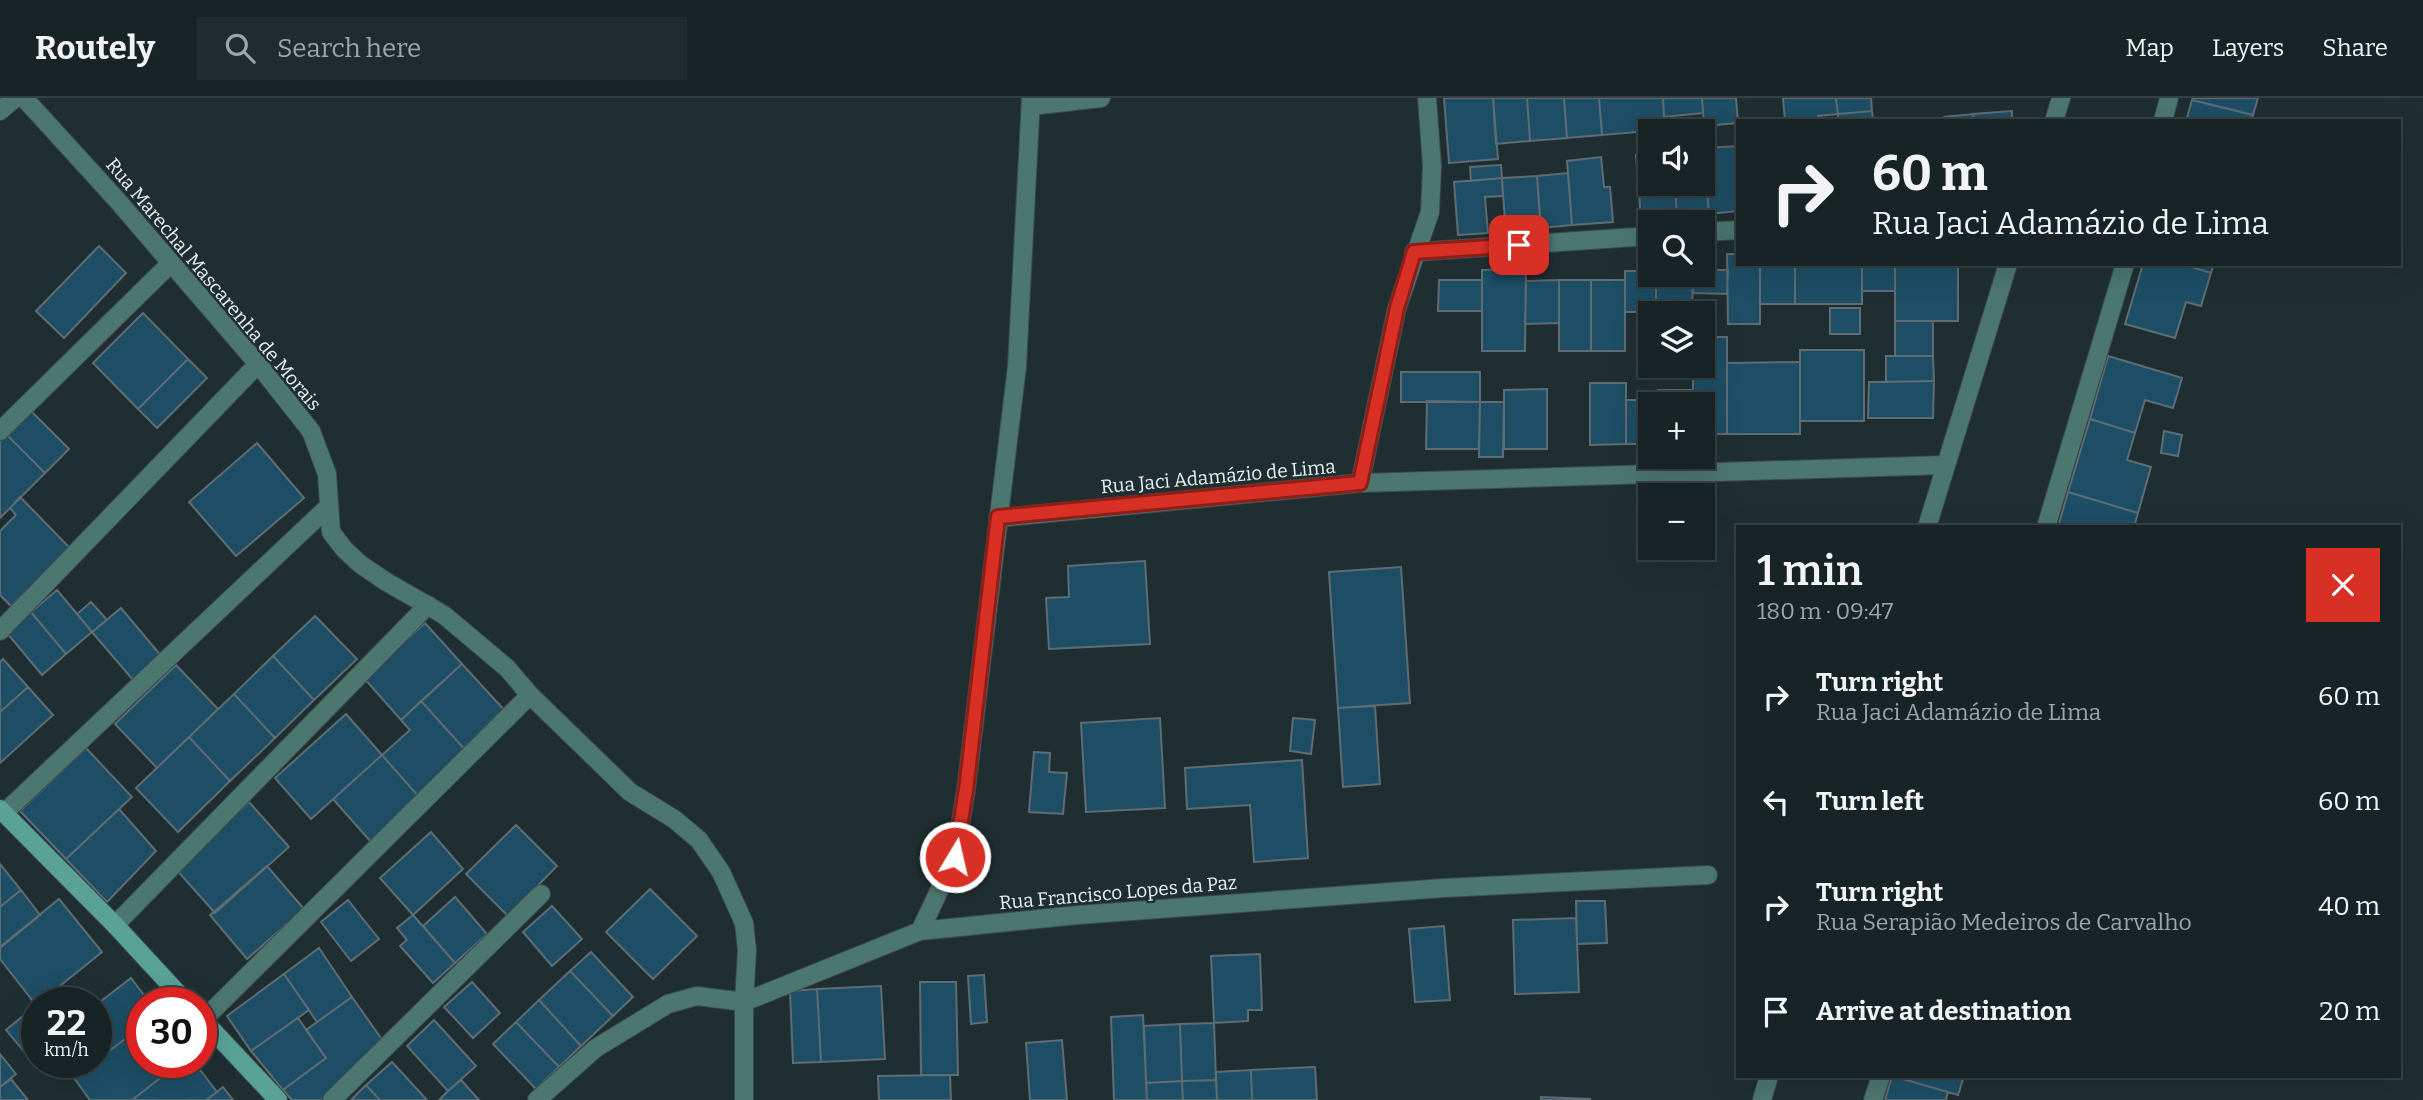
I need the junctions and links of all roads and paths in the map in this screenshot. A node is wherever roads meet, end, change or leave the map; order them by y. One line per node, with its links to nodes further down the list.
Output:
1 (15, 98): 8 (street)
2 (24, 98): 15 (street, Rua Marechal Mascarenha de Morais)
3 (1101, 98): 7 (street)
4 (1427, 98): 14 (street)
5 (2061, 98): 9 (street)
6 (2169, 98): 10 (street)
7 (1031, 102): 23 (street)
8 (0, 111)
9 (2055, 119)
10 (2164, 119)
11 (1736, 230): 12 (street)
12 (1715, 231)
13 (1638, 237): 14 (street)
14 (1414, 252): 21 (street)
15 (171, 263): 18 (street, Rua Marechal Mascarenha de Morais); 19 (street)
16 (2007, 266): 20 (street)
17 (2124, 266): 25 (street)
18 (258, 364): 22 (street, Rua Marechal Mascarenha de Morais); 27 (street)
19 (0, 431)
20 (1945, 465): 21 (street, Rua Jaci Adamázio de Lima); 24 (street)
21 (1360, 483): 23 (street, Rua Jaci Adamázio de Lima)
22 (328, 508): 26 (street, Rua Marechal Mascarenha de Morais); 29 (street)
23 (998, 517): 33 (street)
24 (1928, 525)
25 (2047, 525)
26 (428, 605): 28 (street, Rua Marechal Mascarenha de Morais); 32 (street)
27 (0, 631)
28 (530, 695): 35 (street, Rua Marechal Mascarenha de Morais); 36 (street)
29 (2, 811): 32 (street)
30 (1708, 875): 33 (street, Rua Francisco Lopes da Paz)
31 (541, 894): 41 (street)
32 (116, 925): 34 (street)
33 (920, 931): 35 (street, Rua Francisco Lopes da Paz)
34 (172, 987)
35 (744, 1002): 42 (street, Rua Francisco Lopes da Paz); 43 (street, Rua Marechal Mascarenha de Morais)
36 (217, 1004)
37 (217, 1035): 40 (street)
38 (1768, 1078): 44 (street)
39 (1880, 1078): 45 (street)
40 (278, 1100)
41 (332, 1100)
42 (537, 1100)
43 (744, 1100)
44 (1762, 1100)
45 (1873, 1100)

